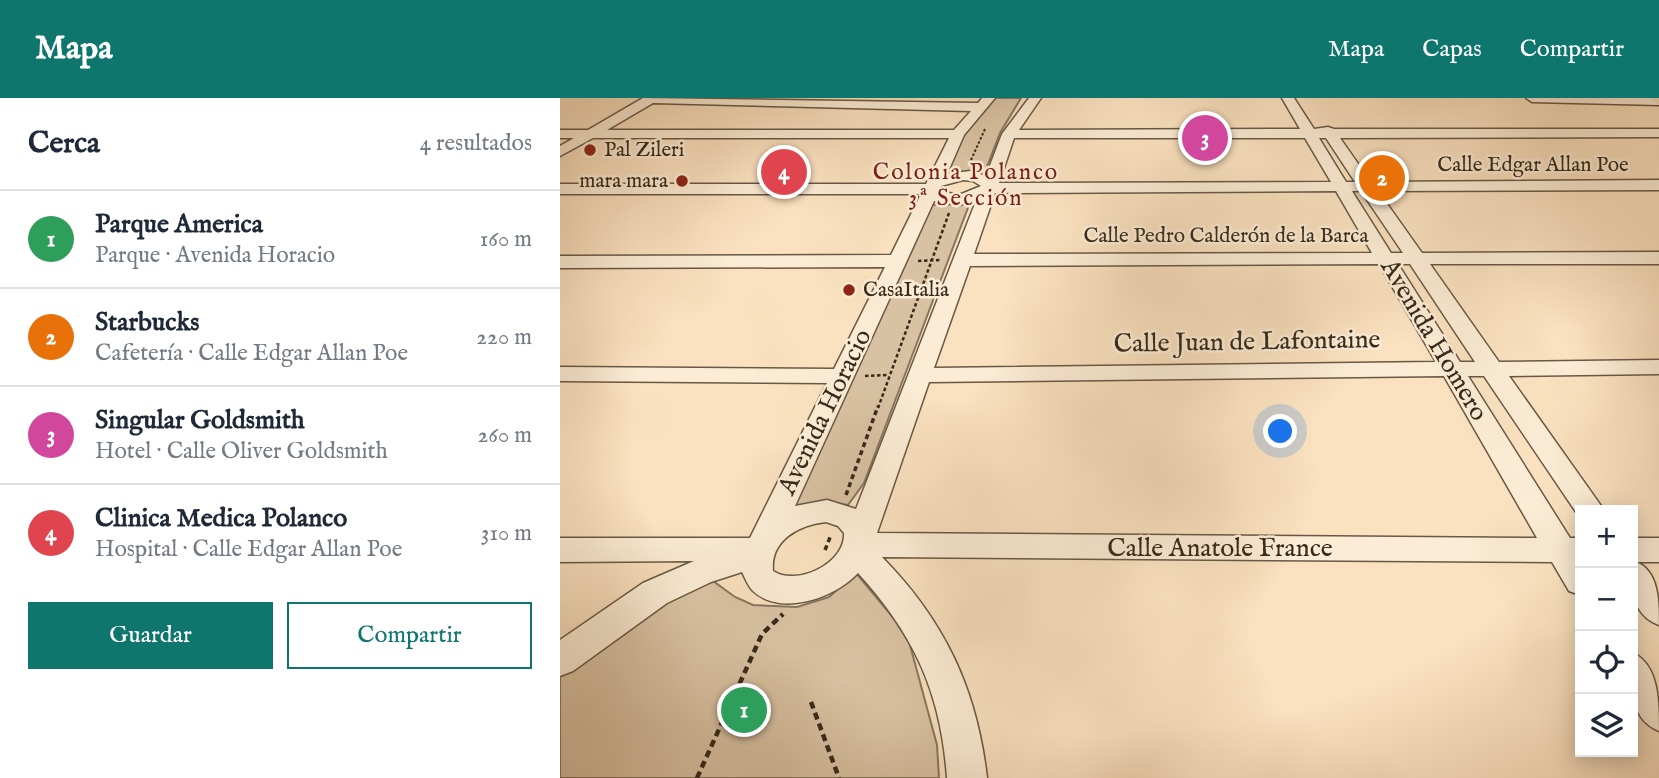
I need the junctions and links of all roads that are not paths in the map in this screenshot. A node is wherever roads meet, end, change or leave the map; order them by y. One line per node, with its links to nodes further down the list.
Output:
1 (646, 98): 7 (street); 9 (street); 9 (street)
2 (1035, 98): 13 (street)
3 (1288, 98): 8 (street, Avenida Homero)
4 (1532, 98): 5 (street)
5 (1579, 99): 6 (street)
6 (1659, 99)
7 (985, 102): 12 (street, Avenida Horacio)
8 (1316, 119): 10 (street); 13 (street); 17 (street, Avenida Homero); 18 (street, Avenida Homero)
9 (586, 131): 11 (street); 12 (street); 14 (street); 15 (street)
10 (1659, 133)
11 (560, 134)
12 (958, 134): 21 (street, Avenida Horacio)
13 (1009, 134): 19 (street)
14 (560, 143)
15 (560, 152)
16 (1659, 185): 18 (street, Calle Edgar Allan Poe)
17 (1343, 186): 18 (street, Calle Edgar Allan Poe); 19 (street, Calle Edgar Allan Poe); 22 (street, Avenida Homero)
18 (1366, 186): 23 (street, Avenida Homero)
19 (988, 188): 21 (street); 21 (street); 25 (street)
20 (560, 189): 21 (street)
21 (932, 189): 26 (street, Avenida Horacio)
22 (1385, 258): 23 (street, Calle Pedro Calderón de la Barca); 25 (street, Calle Pedro Calderón de la Barca); 29 (street, Avenida Homero)
23 (1415, 258): 24 (street, Calle Pedro Calderón de la Barca); 30 (street, Avenida Homero)
24 (1659, 258)
25 (962, 260): 32 (street)
26 (898, 261): 27 (street); 33 (street, Avenida Horacio)
27 (560, 262)
28 (1659, 367): 30 (street, Calle Juan de Lafontaine)
29 (1450, 368): 30 (street, Calle Juan de Lafontaine); 32 (street, Calle Juan de Lafontaine); 38 (street, Avenida Homero)
30 (1491, 368): 34 (street, Avenida Homero)
31 (560, 374): 33 (street)
32 (920, 374): 35 (street)
33 (842, 376): 36 (street, Avenida Horacio)
34 (1586, 505)
35 (859, 544): 36 (street); 36 (street); 38 (street, Calle Anatole France); 47 (street)
36 (759, 548): 37 (street); 44 (street)
37 (560, 550)
38 (1571, 550): 41 (street, Avenida Homero)
39 (1638, 550): 40 (street)
40 (1659, 550)
41 (1576, 568)
42 (1638, 581): 43 (street)
43 (1659, 611)
44 (560, 660)
45 (1638, 677): 46 (street)
46 (1659, 713)
47 (967, 778)

